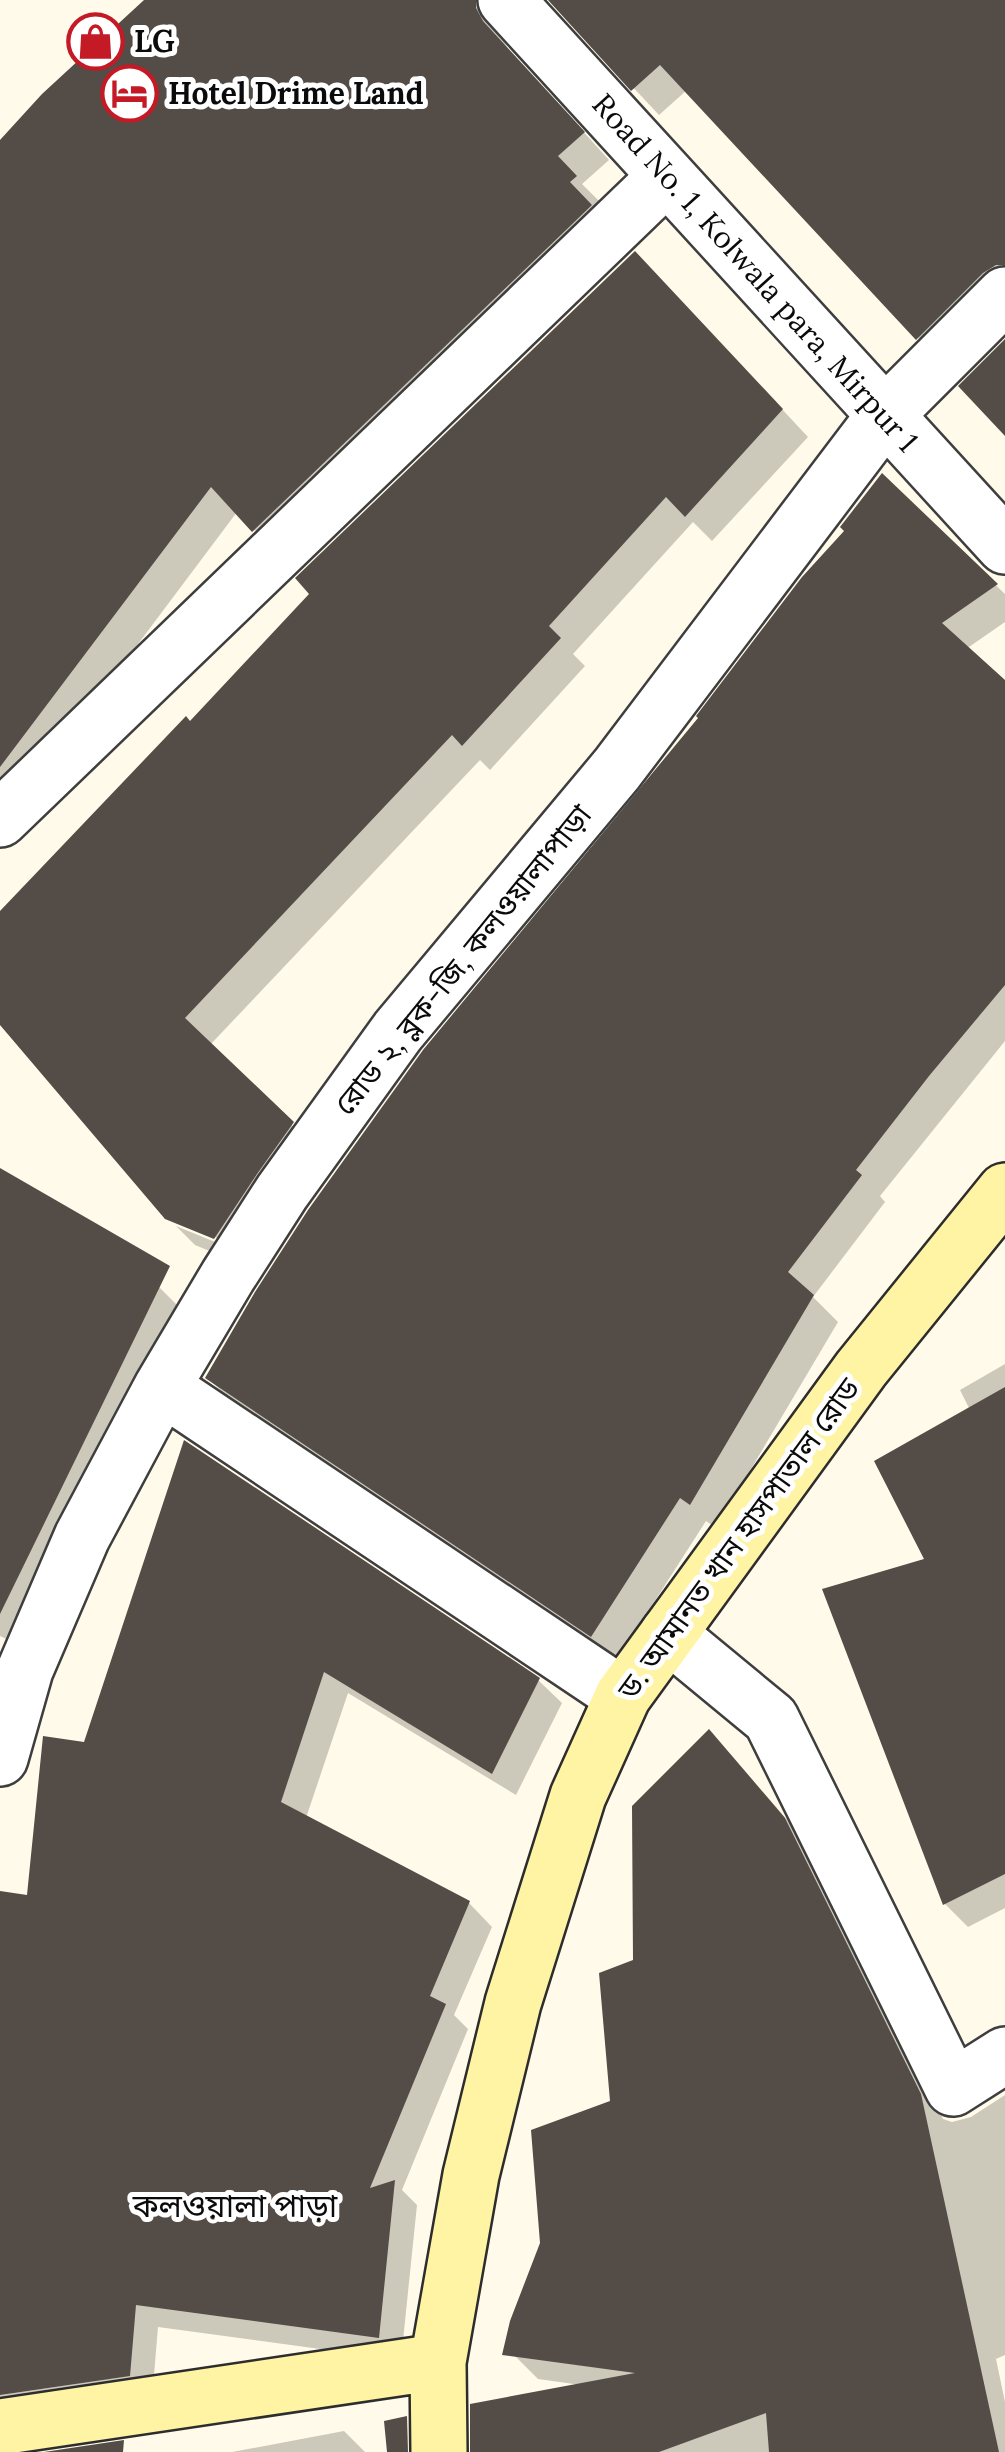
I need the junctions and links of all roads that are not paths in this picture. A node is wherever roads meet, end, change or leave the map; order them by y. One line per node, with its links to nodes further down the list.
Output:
1 (506, 0): 2 (street, Road No. 1, Kolwala para, Mirpur 1)
2 (667, 176): 4 (street, Road No. 1, Kolwala para, Mirpur 1); 6 (street)
3 (1005, 295): 4 (street, রোড ২, ব্লক-জি, কলওয়ালাপাড়া)
4 (885, 415): 5 (street, Road No. 1, Kolwala para, Mirpur 1); 8 (street, রোড ২, ব্লক-জি, কলওয়ালাপাড়া)
5 (1005, 546)
6 (0, 819)
7 (1005, 1190): 9 (street, ড. আমানত খান হাসপাতাল রোড)
8 (162, 1387): 10 (street, রোড ২, ব্লক-জি, কলওয়ালাপাড়া); 11 (street)
9 (668, 1634): 11 (street, ড. আমানত খান হাসপাতাল রোড); 13 (street)
10 (13, 1667): 12 (street, রোড ২, ব্লক-জি, কলওয়ালাপাড়া)
11 (622, 1696): 14 (street, ড. আমানত খান হাসপাতাল রোড)
12 (0, 1758)
13 (1005, 2055)
14 (438, 2362): 15 (street); 16 (street, ড. আমানত খান হাসপাতাল রোড)
15 (0, 2427)
16 (439, 2452)

